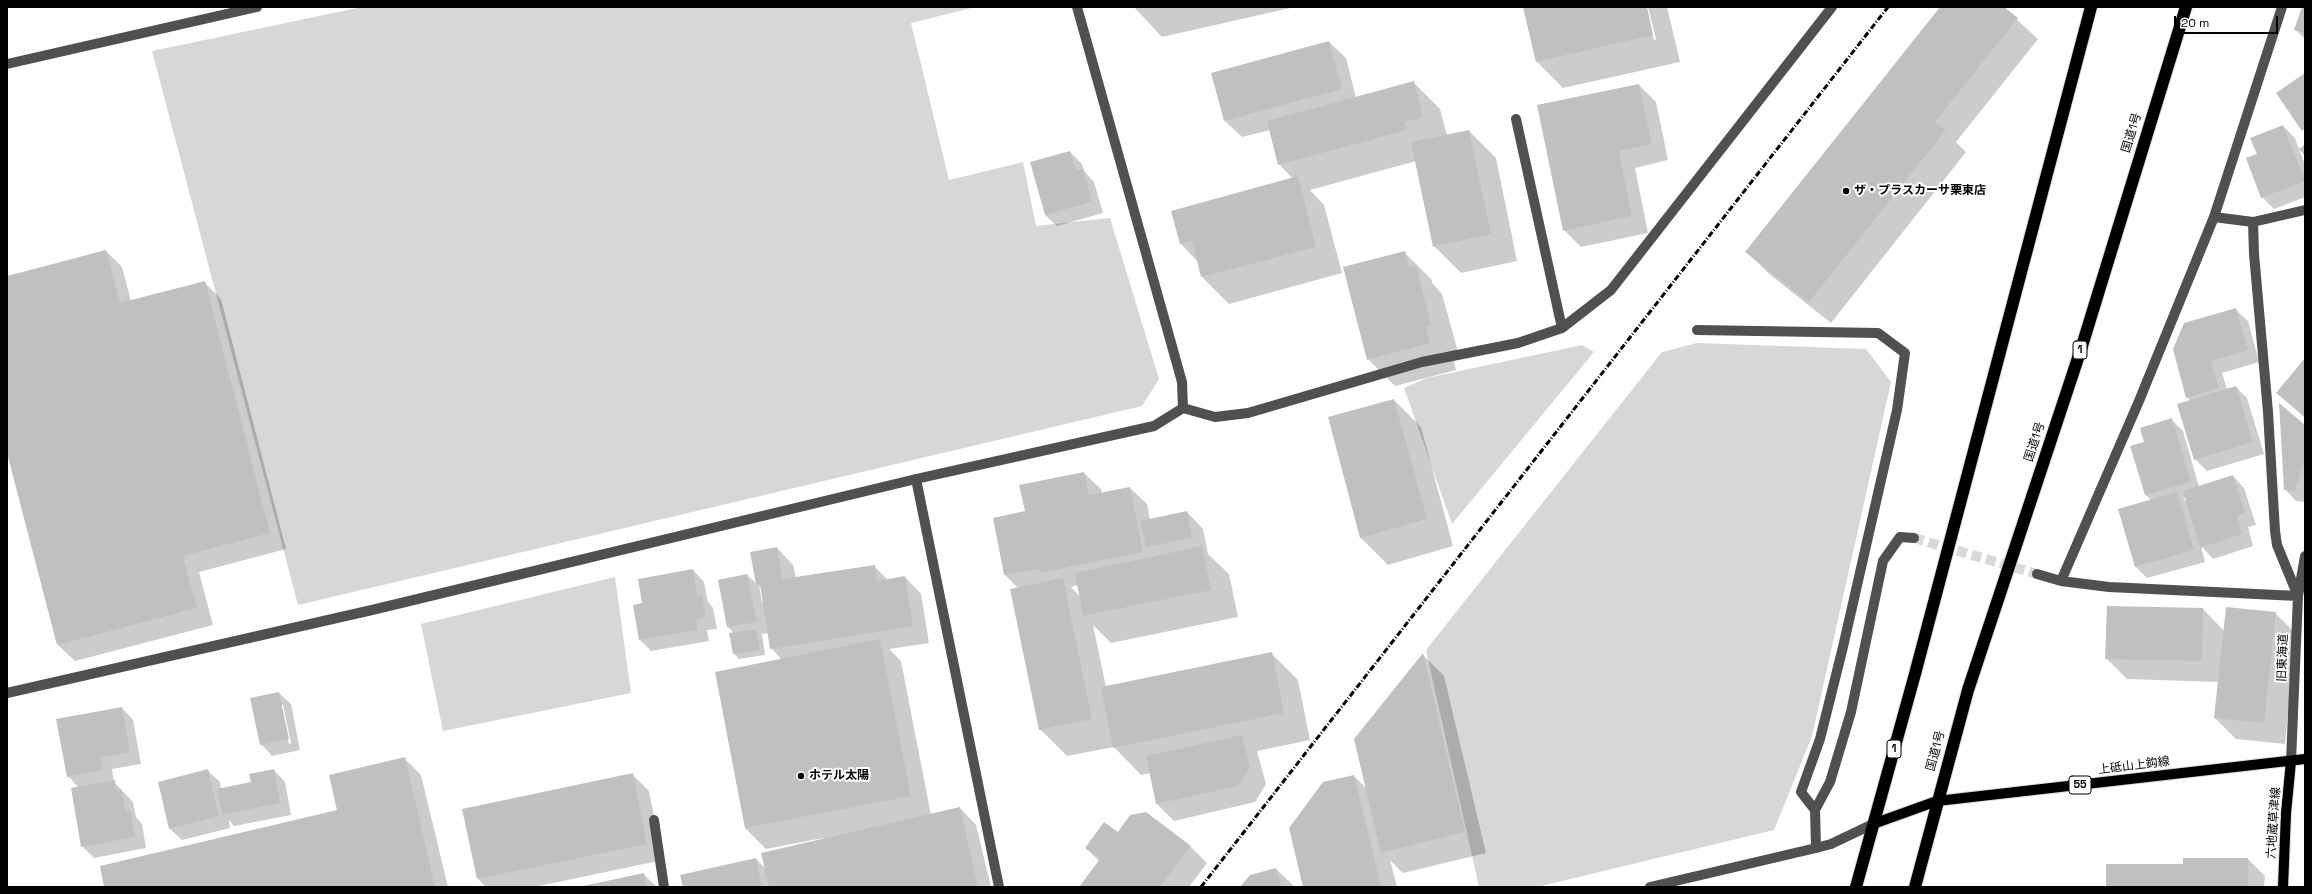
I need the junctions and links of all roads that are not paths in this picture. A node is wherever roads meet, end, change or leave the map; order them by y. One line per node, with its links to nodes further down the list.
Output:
1 (257, 7): 7 (street)
2 (1077, 7): 14 (street)
3 (1832, 7): 12 (street)
4 (2091, 7): 27 (highway, 1)
5 (2186, 7): 24 (highway, 国道1号 / 1)
6 (2282, 7): 10 (street)
7 (7, 64)
8 (1516, 119): 12 (street)
9 (2305, 210): 11 (street)
10 (2214, 217): 11 (street); 19 (street)
11 (2253, 222): 20 (street)
12 (1562, 328): 14 (street)
13 (1697, 330): 25 (street)
14 (1183, 408): 15 (street)
15 (916, 480): 21 (street); 30 (street)
16 (1914, 538): 25 (street)
17 (2305, 556): 20 (street, 旧東海道)
18 (2037, 574): 19 (street)
19 (2061, 581): 20 (street)
20 (2298, 596): 23 (street, 旧東海道)
21 (7, 693)
22 (2305, 759): 23 (main road, 上砥山上鈎線 / 55)
23 (2291, 761): 24 (main road, 上砥山上鈎線 / 55); 34 (main road, 六地蔵草津線)
24 (1937, 802): 27 (main road, 上砥山上鈎線 / 55); 33 (highway, 国道1号 / 1)
25 (1815, 810): 28 (street)
26 (654, 820): 29 (street)
27 (1873, 824): 28 (street); 32 (highway, 1)
28 (1816, 848): 31 (street)
29 (664, 887)
30 (999, 887)
31 (1650, 887)
32 (1856, 887)
33 (1915, 887)
34 (2283, 887)

